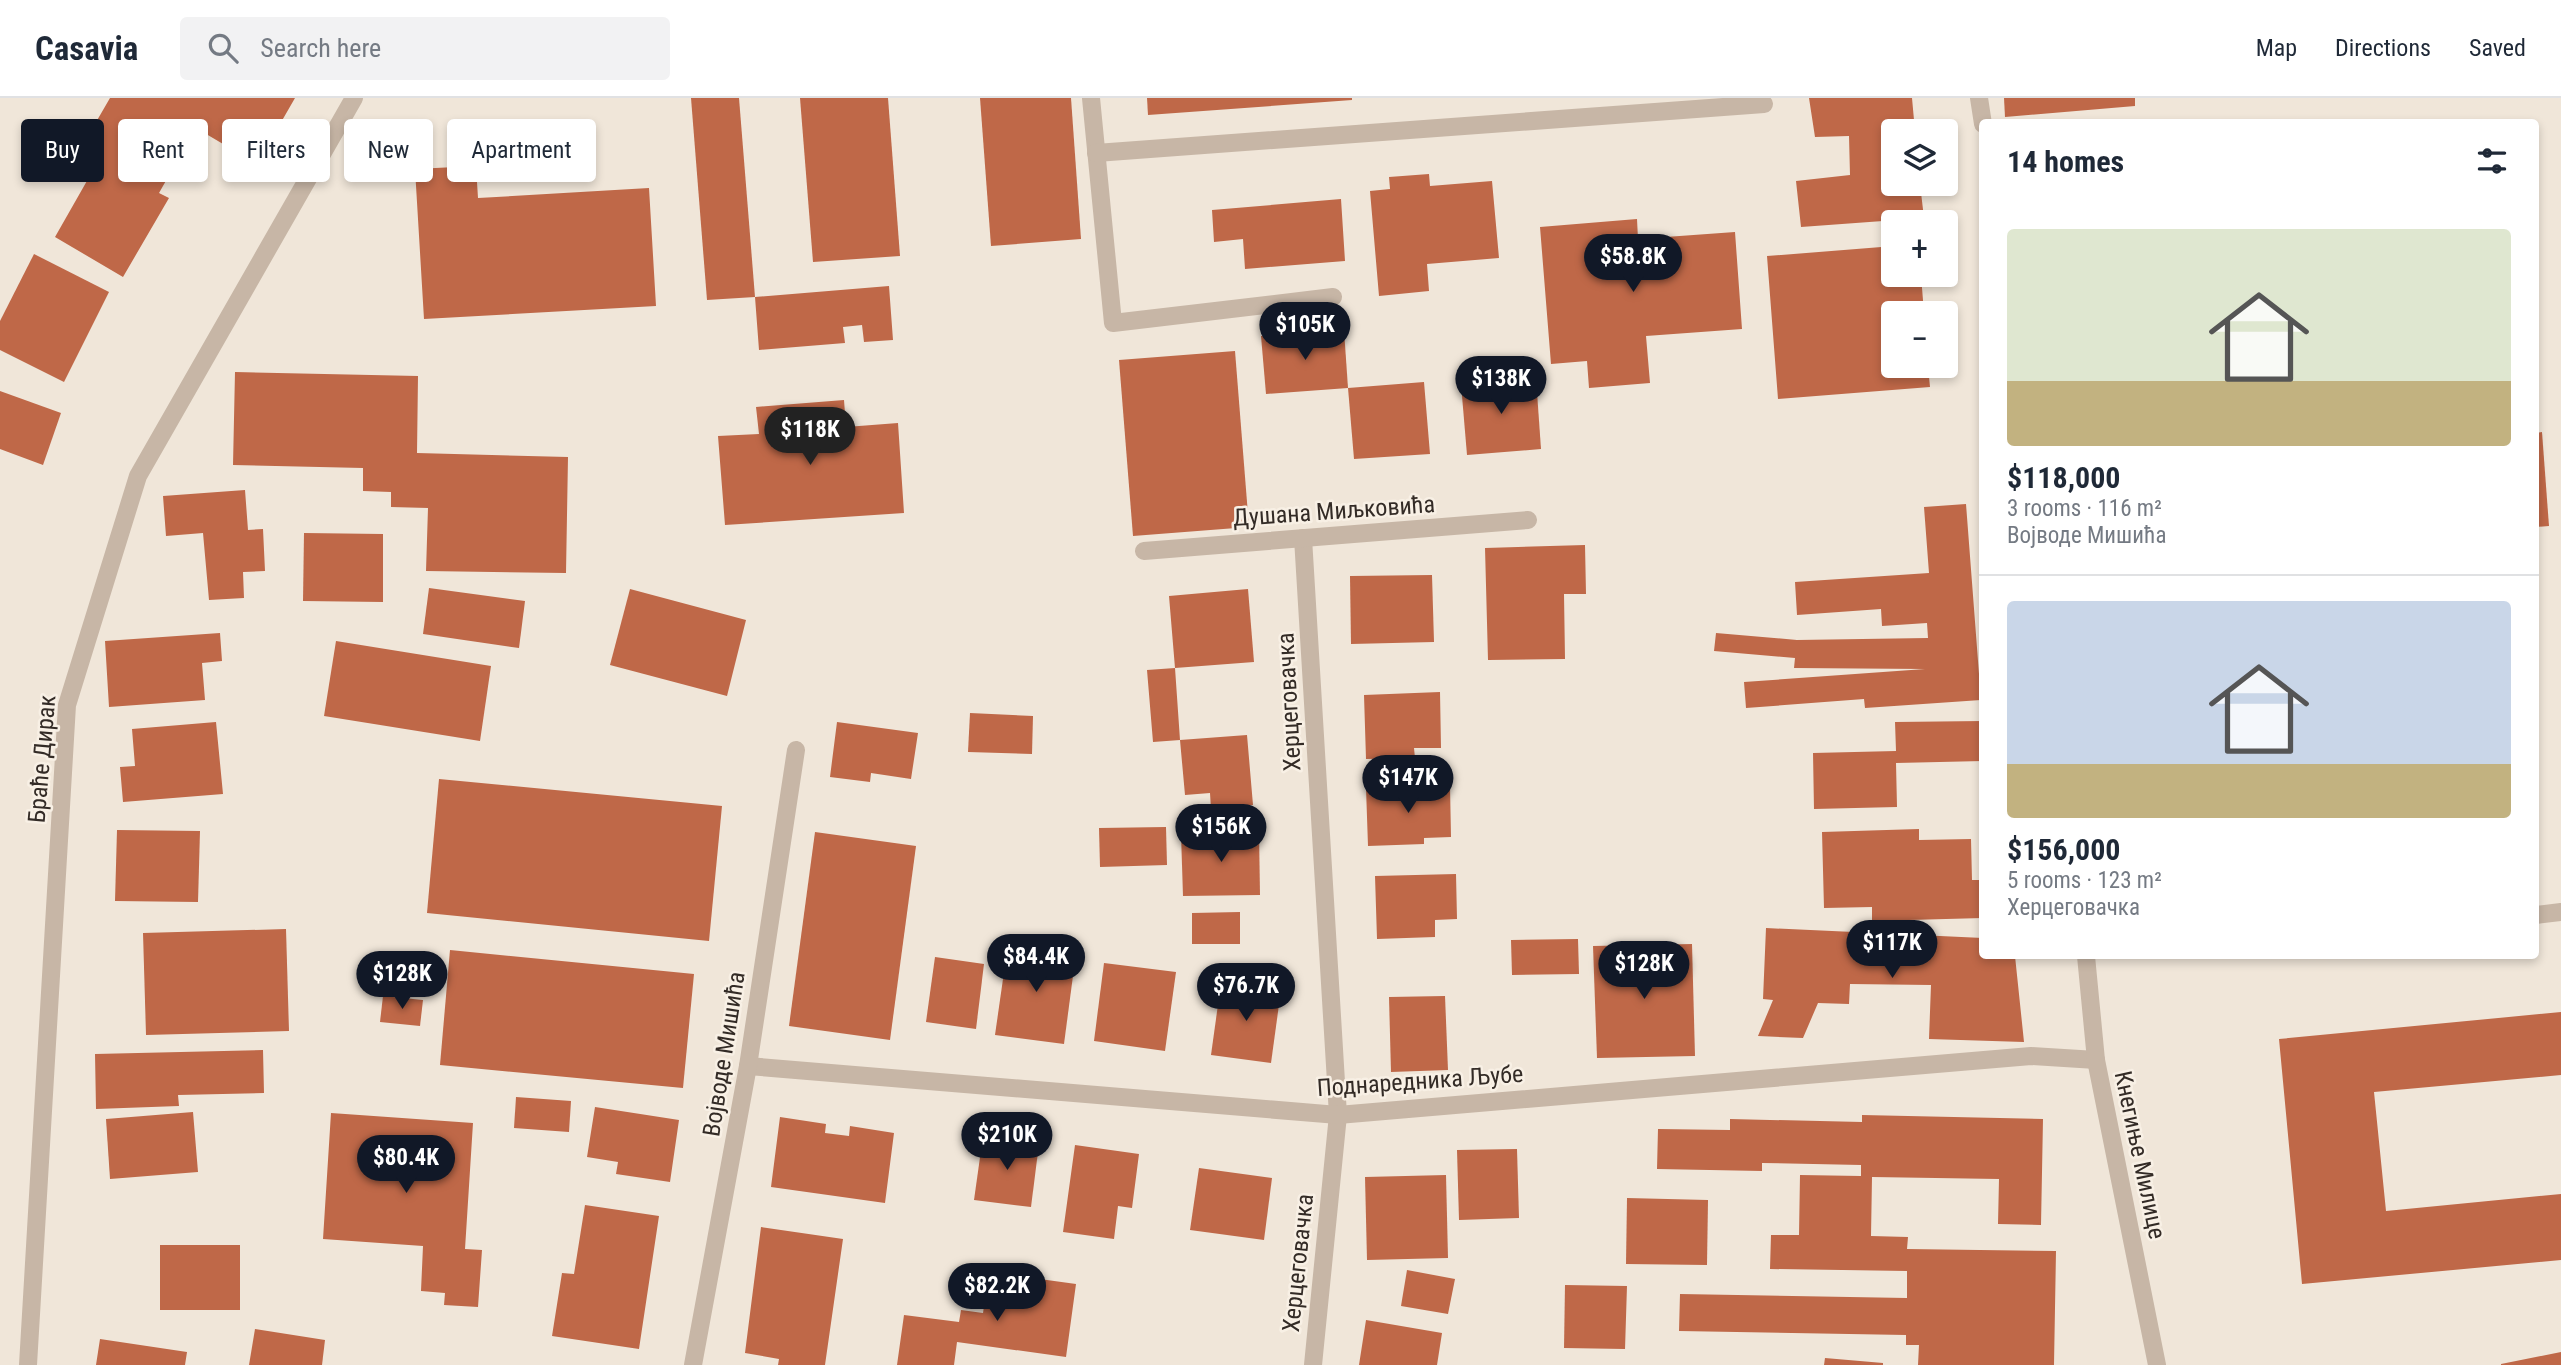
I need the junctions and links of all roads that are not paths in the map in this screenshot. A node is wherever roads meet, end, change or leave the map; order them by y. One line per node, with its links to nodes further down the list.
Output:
1 (354, 98): 19 (street, Браће Дирак)
2 (1091, 98): 6 (street)
3 (1979, 98): 5 (street)
4 (1764, 104): 6 (street)
5 (1982, 119)
6 (1096, 153): 7 (street)
7 (1333, 297)
8 (1528, 520): 9 (street, Душана Миљковића)
9 (1303, 537): 10 (street, Душана Миљковића); 17 (street, Херцеговачка)
10 (1144, 551)
11 (796, 750): 16 (street, Војводе Мишића)
12 (2561, 912): 13 (street)
13 (2539, 915)
14 (2086, 959): 15 (street, Кнегиње Милице)
15 (2096, 1060): 17 (street, Поднаредника Љубе); 18 (street, Кнегиње Милице)
16 (748, 1066): 17 (street, Поднаредника Љубе); 20 (street, Војводе Мишића)
17 (1338, 1115): 21 (street, Херцеговачка)
18 (2158, 1364)
19 (28, 1365)
20 (694, 1365)
21 (1313, 1365)

